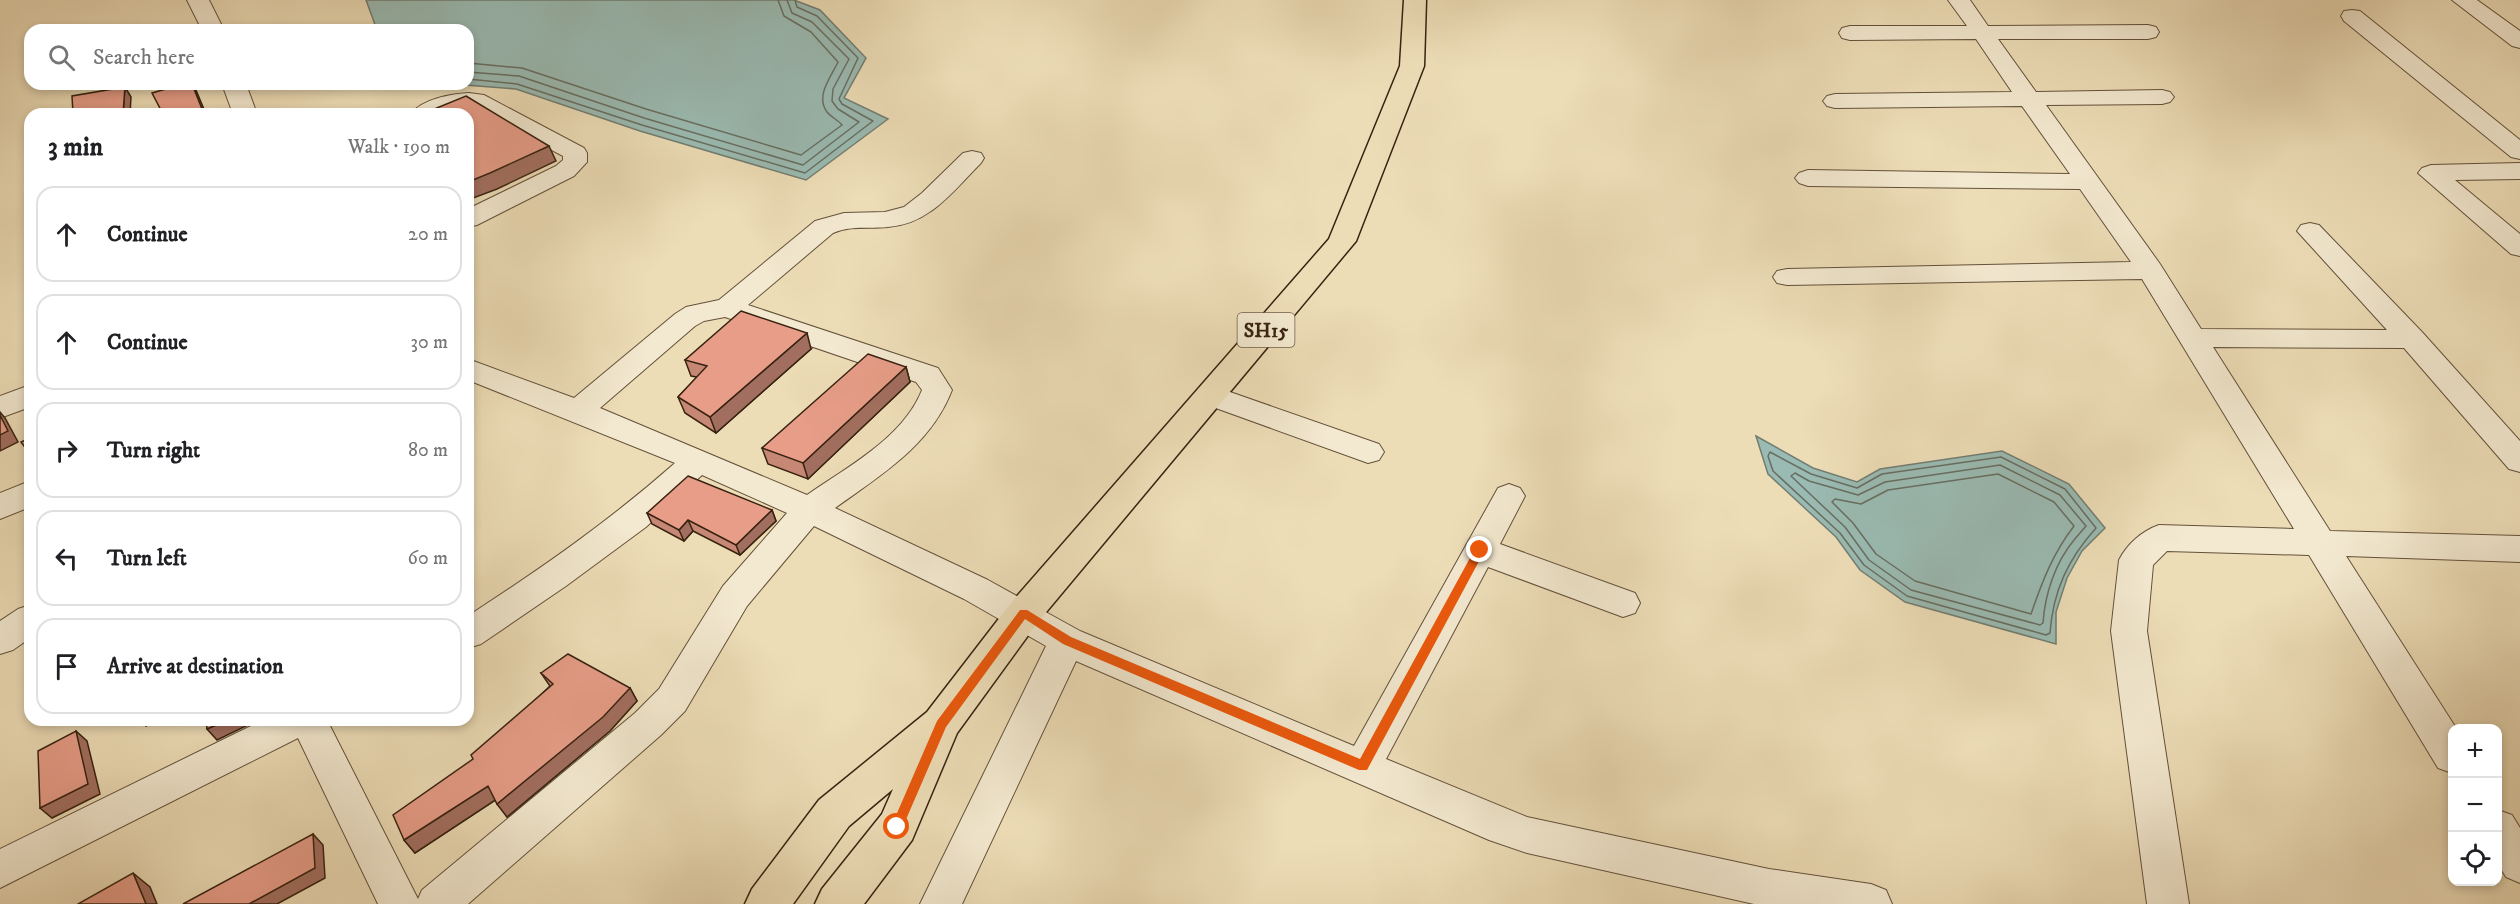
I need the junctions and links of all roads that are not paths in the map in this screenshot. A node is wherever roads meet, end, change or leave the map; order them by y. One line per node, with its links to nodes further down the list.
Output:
1 (198, 0): 8 (street)
2 (1415, 0): 33 (main road, SH15)
3 (1959, 0): 9 (street)
4 (2463, 0): 5 (street)
5 (2480, 14): 6 (street); 12 (street)
6 (2520, 14)
7 (2352, 16): 19 (street)
8 (210, 24)
9 (1981, 32): 10 (street); 11 (street); 15 (street)
10 (2148, 32)
11 (1850, 33)
12 (2520, 41)
13 (236, 90): 17 (street)
14 (2162, 98): 15 (street)
15 (2029, 99): 16 (street); 23 (street)
16 (1835, 101)
17 (243, 108)
18 (436, 108): 24 (street)
19 (2520, 152)
20 (972, 158): 29 (street)
21 (2520, 171): 26 (street)
22 (1808, 178): 23 (street)
23 (2088, 182): 27 (street)
24 (474, 216)
25 (2310, 231): 31 (street)
26 (2518, 246)
27 (2150, 270): 28 (street); 30 (street)
28 (1787, 277)
29 (727, 308): 36 (street); 43 (street)
30 (2191, 338): 31 (street); 44 (street)
31 (2412, 339): 38 (street)
32 (474, 371): 36 (street)
33 (1210, 395): 37 (street); 48 (main road, SH15)
34 (24, 397): 35 (street)
35 (0, 408)
36 (579, 410): 39 (street)
37 (1368, 452)
38 (2520, 461)
39 (697, 462): 43 (street); 50 (street)
40 (24, 496): 42 (street)
41 (1509, 496): 46 (street)
42 (0, 507)
43 (809, 510): 48 (street); 64 (street)
44 (2320, 545): 45 (street); 56 (street); 68 (street)
45 (2520, 549)
46 (1480, 550): 47 (street); 57 (street)
47 (1623, 603)
48 (1024, 613): 52 (street); 53 (main road, SH15)
49 (24, 623): 51 (street)
50 (474, 630)
51 (0, 640)
52 (1067, 641): 57 (street); 62 (street)
53 (941, 724): 65 (main road, SH15); 66 (main road, SH15)
54 (287, 726): 60 (street)
55 (311, 726): 63 (street)
56 (2448, 750)
57 (1363, 766): 61 (street)
58 (2500, 832): 59 (street)
59 (2520, 864)
60 (0, 869)
61 (1769, 896): 67 (street)
62 (950, 901)
63 (400, 904)
64 (437, 904)
65 (766, 904)
66 (837, 904)
67 (1871, 904)
68 (2168, 904)

